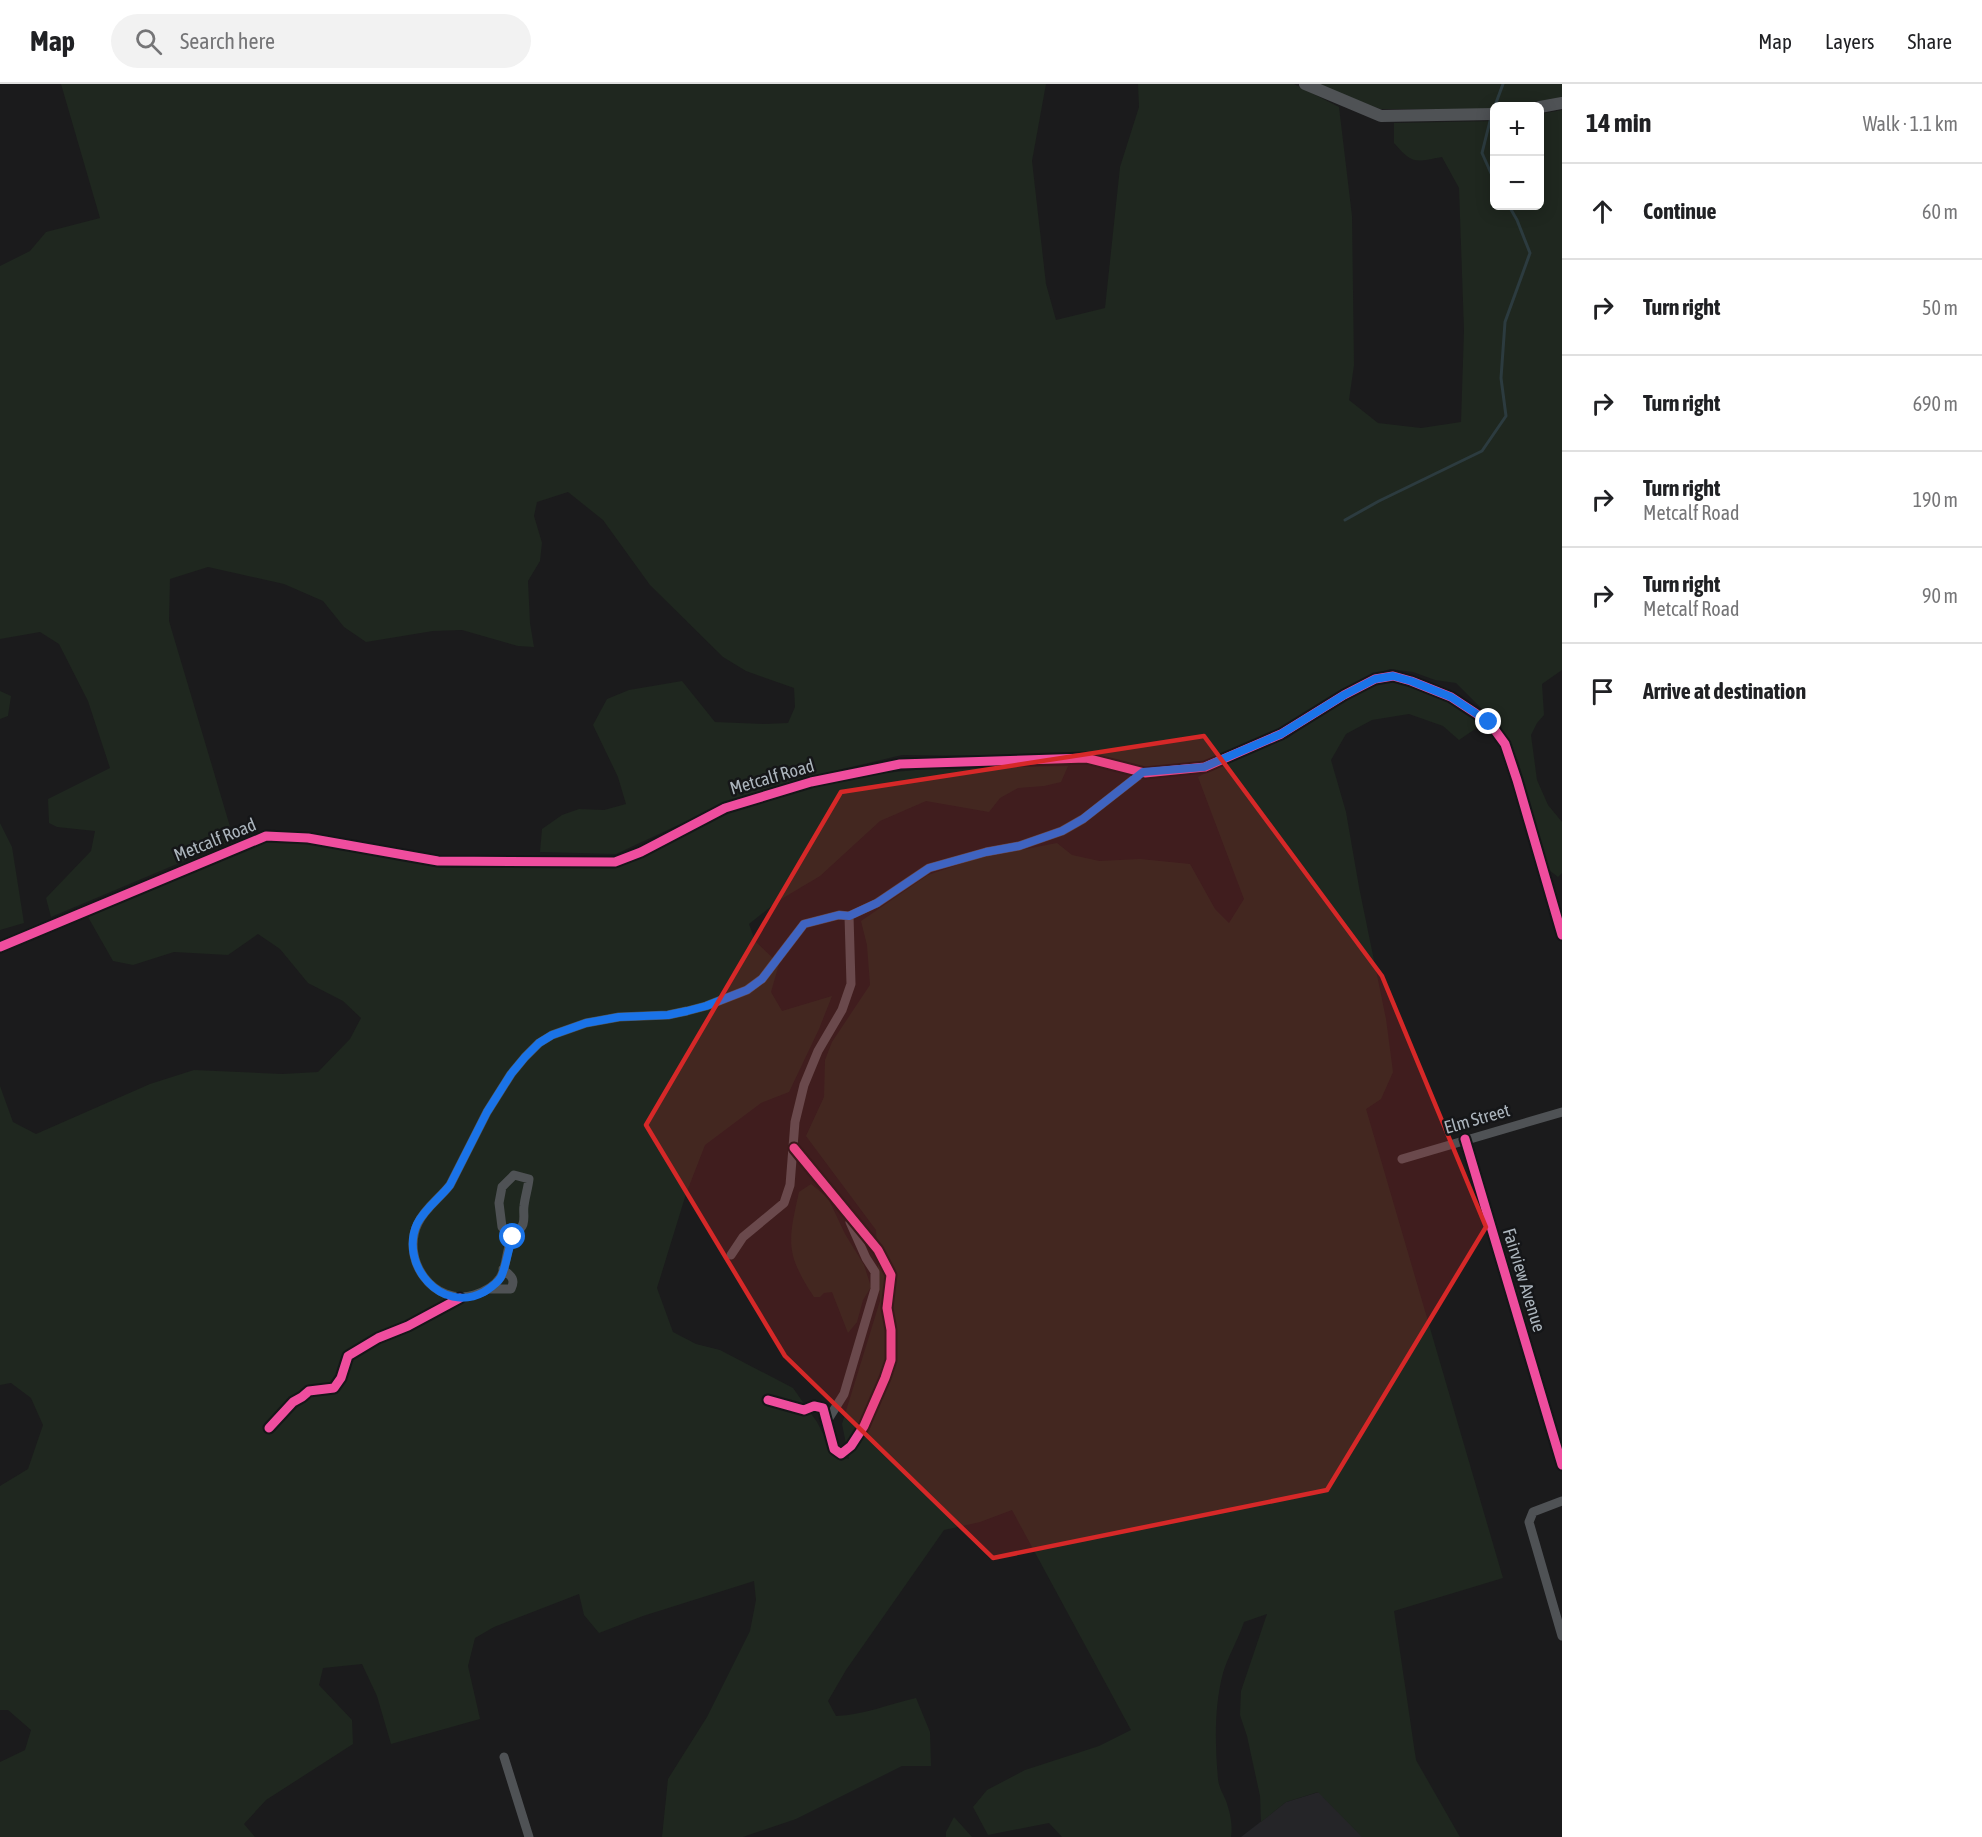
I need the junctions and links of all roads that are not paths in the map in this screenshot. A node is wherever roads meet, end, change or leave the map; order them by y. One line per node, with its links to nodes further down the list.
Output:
1 (1305, 84): 4 (street)
2 (1562, 103): 3 (street)
3 (1544, 106)
4 (1488, 114)
5 (1143, 772): 6 (street); 7 (street, Metcalf Road); 8 (street, Metcalf Road)
6 (849, 916): 11 (street); 18 (street)
7 (1562, 935)
8 (0, 947)
9 (1562, 1112): 10 (street, Elm Street)
10 (1465, 1139): 12 (street, Elm Street); 22 (street, Fairview Avenue)
11 (794, 1148): 13 (street); 15 (street)
12 (1402, 1159)
13 (844, 1208): 20 (street); 20 (street)
14 (512, 1238): 14 (street); 16 (street)
15 (731, 1255)
16 (503, 1269): 17 (street); 17 (street)
17 (488, 1289): 18 (street)
18 (460, 1298): 21 (street)
19 (768, 1400): 20 (street)
20 (827, 1420)
21 (269, 1428)
22 (1562, 1465)
23 (1562, 1501): 24 (street)
24 (1562, 1636)
25 (504, 1757): 26 (street)
26 (529, 1837)

